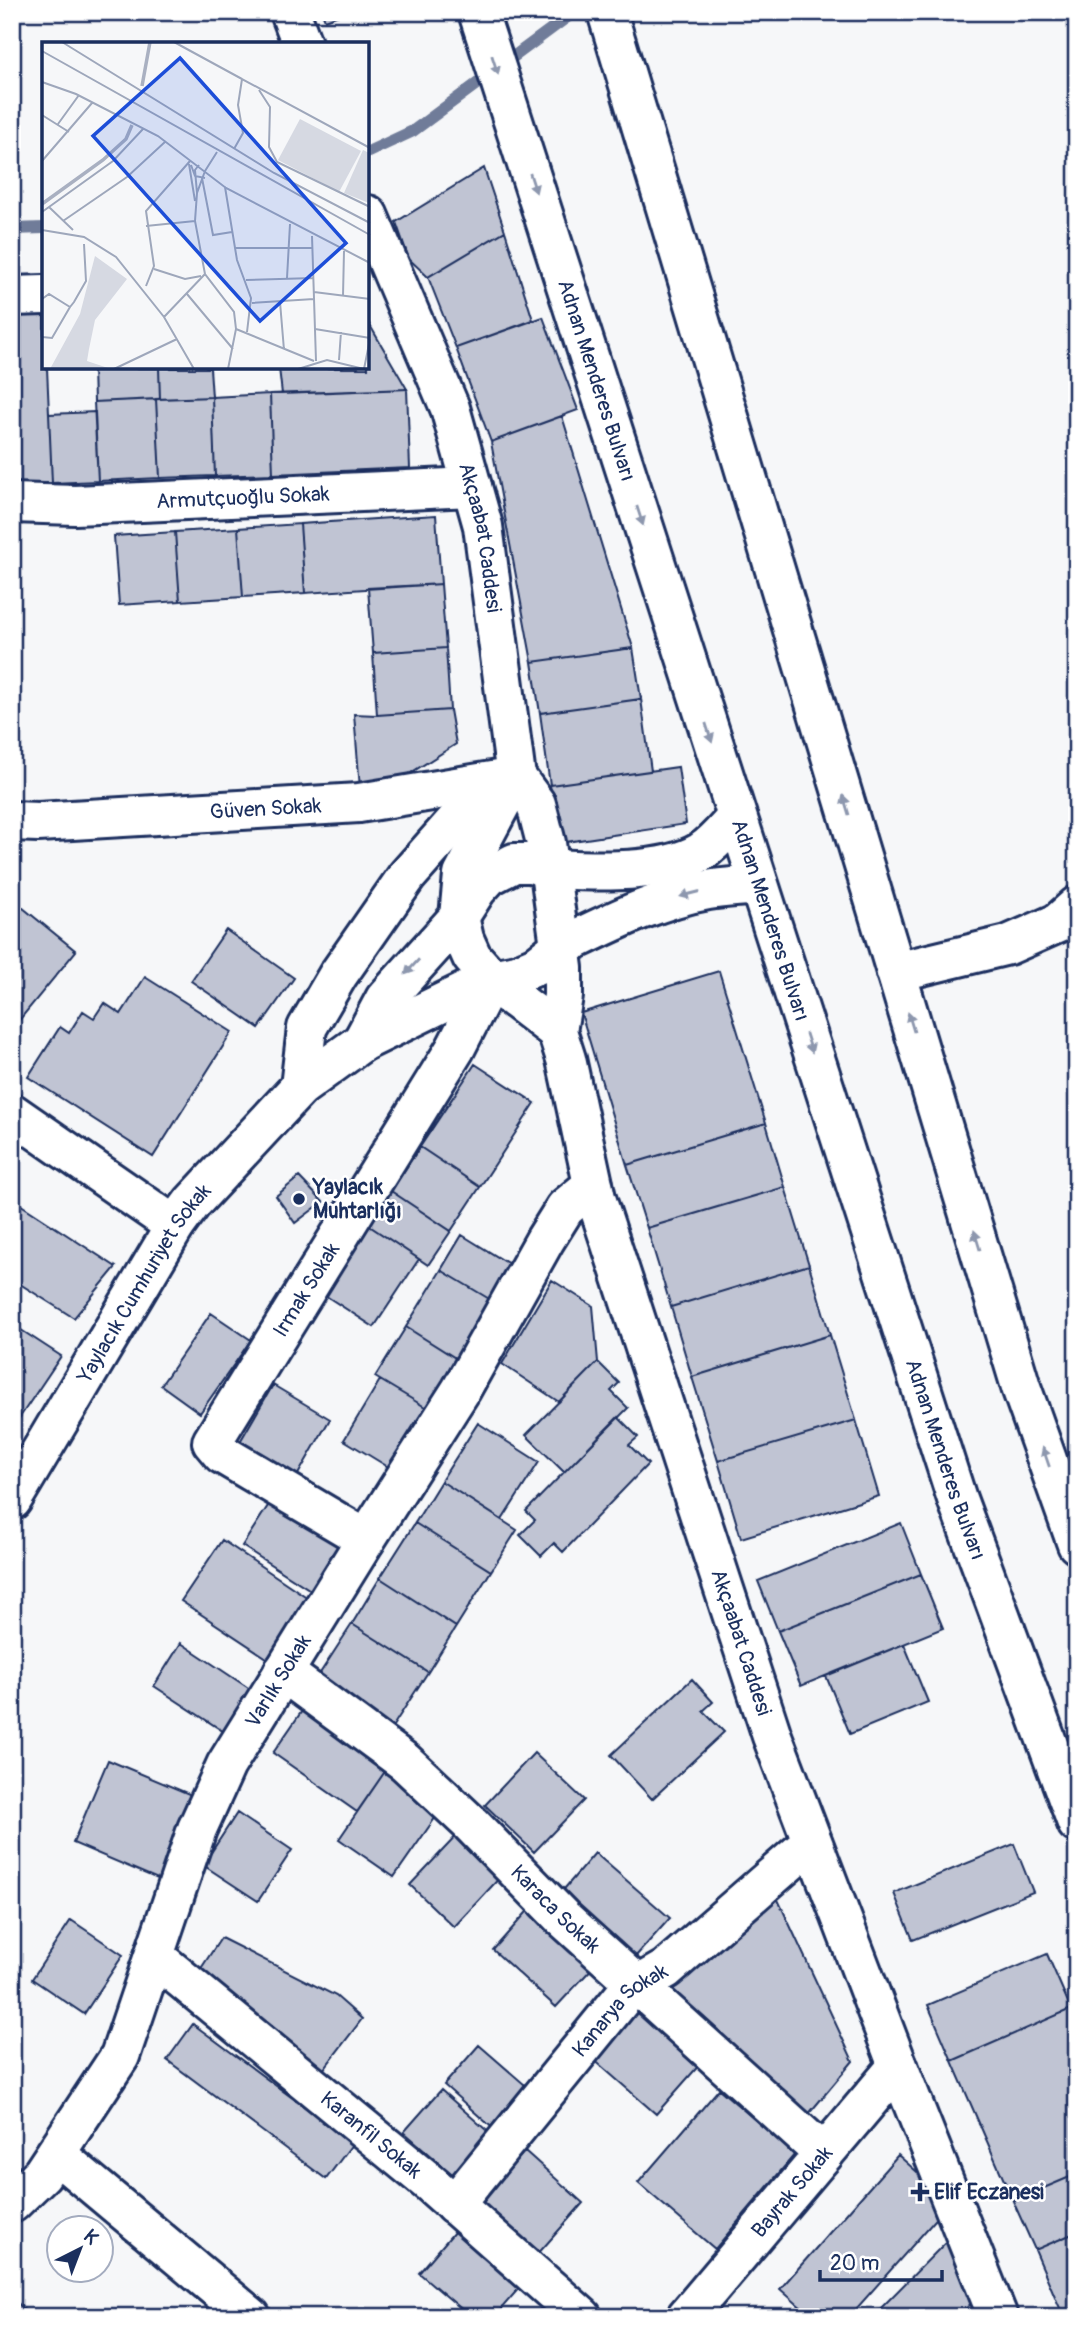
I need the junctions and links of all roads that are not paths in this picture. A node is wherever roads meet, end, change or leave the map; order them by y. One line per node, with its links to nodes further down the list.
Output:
1 (290, 12): 4 (main road)
2 (478, 12): 12 (main road, Adnan Menderes Bulvarı, one-way to 12)
3 (607, 12): 19 (main road, one-way to 3)
4 (301, 42)
5 (369, 220): 6 (main road, Akçaabat Caddesi)
6 (378, 264): 9 (main road, Akçaabat Caddesi)
7 (42, 295): 8 (main road)
8 (12, 296)
9 (472, 487): 10 (main road, Armutçuoğlu Sokak); 11 (main road, Akçaabat Caddesi)
10 (12, 502)
11 (516, 777): 13 (main road, Güven Sokak); 14 (main road, Akçaabat Caddesi); 17 (main road); 23 (main road)
12 (736, 818): 14 (main road); 15 (main road, Adnan Menderes Bulvarı)
13 (12, 821)
14 (550, 869): 17 (main road); 18 (main road, Akçaabat Caddesi)
15 (758, 885): 18 (main road, one-way to 18); 31 (main road, Adnan Menderes Bulvarı, one-way to 31)
16 (1077, 906): 19 (main road)
17 (459, 917): 20 (main road); 22 (main road, Yaylacık Cumhuriyet Sokak, one-way to 22)
18 (560, 947): 20 (main road); 21 (main road, Akçaabat Caddesi)
19 (896, 972): 29 (main road, one-way to 19)
20 (491, 979): 21 (main road); 22 (main road, Yaylacık Cumhuriyet Sokak); 28 (main road, Irmak Sokak)
21 (557, 1031): 25 (main road, Akçaabat Caddesi)
22 (362, 1042): 23 (main road, Yaylacık Cumhuriyet Sokak)
23 (300, 1087): 26 (main road, Yaylacık Cumhuriyet Sokak)
24 (12, 1113): 26 (main road)
25 (593, 1185): 28 (main road, Varlık Sokak); 32 (main road, Akçaabat Caddesi)
26 (174, 1226): 27 (main road, Yaylacık Cumhuriyet Sokak)
27 (12, 1500)
28 (366, 1539): 30 (main road, Varlık Sokak)
29 (1077, 1545)
30 (283, 1672): 33 (main road, Varlık Sokak); 34 (main road, Karaca Sokak)
31 (1077, 1823)
32 (812, 1842): 34 (main road, Kanarya Sokak); 35 (main road, Akçaabat Caddesi)
33 (155, 1957): 36 (main road, Varlık Sokak); 39 (main road, Karanfil Sokak)
34 (638, 1985): 37 (main road, Karaca Sokak); 39 (main road, Kanarya Sokak)
35 (898, 2066): 37 (main road, Bayrak Sokak); 43 (main road, Akçaabat Caddesi)
36 (56, 2154): 38 (main road, Varlık Sokak); 40 (main road)
37 (824, 2154): 42 (main road, Bayrak Sokak)
38 (12, 2203)
39 (454, 2205): 41 (main road, Karanfil Sokak)
40 (251, 2317)
41 (582, 2317)
42 (686, 2317)
43 (998, 2317)

